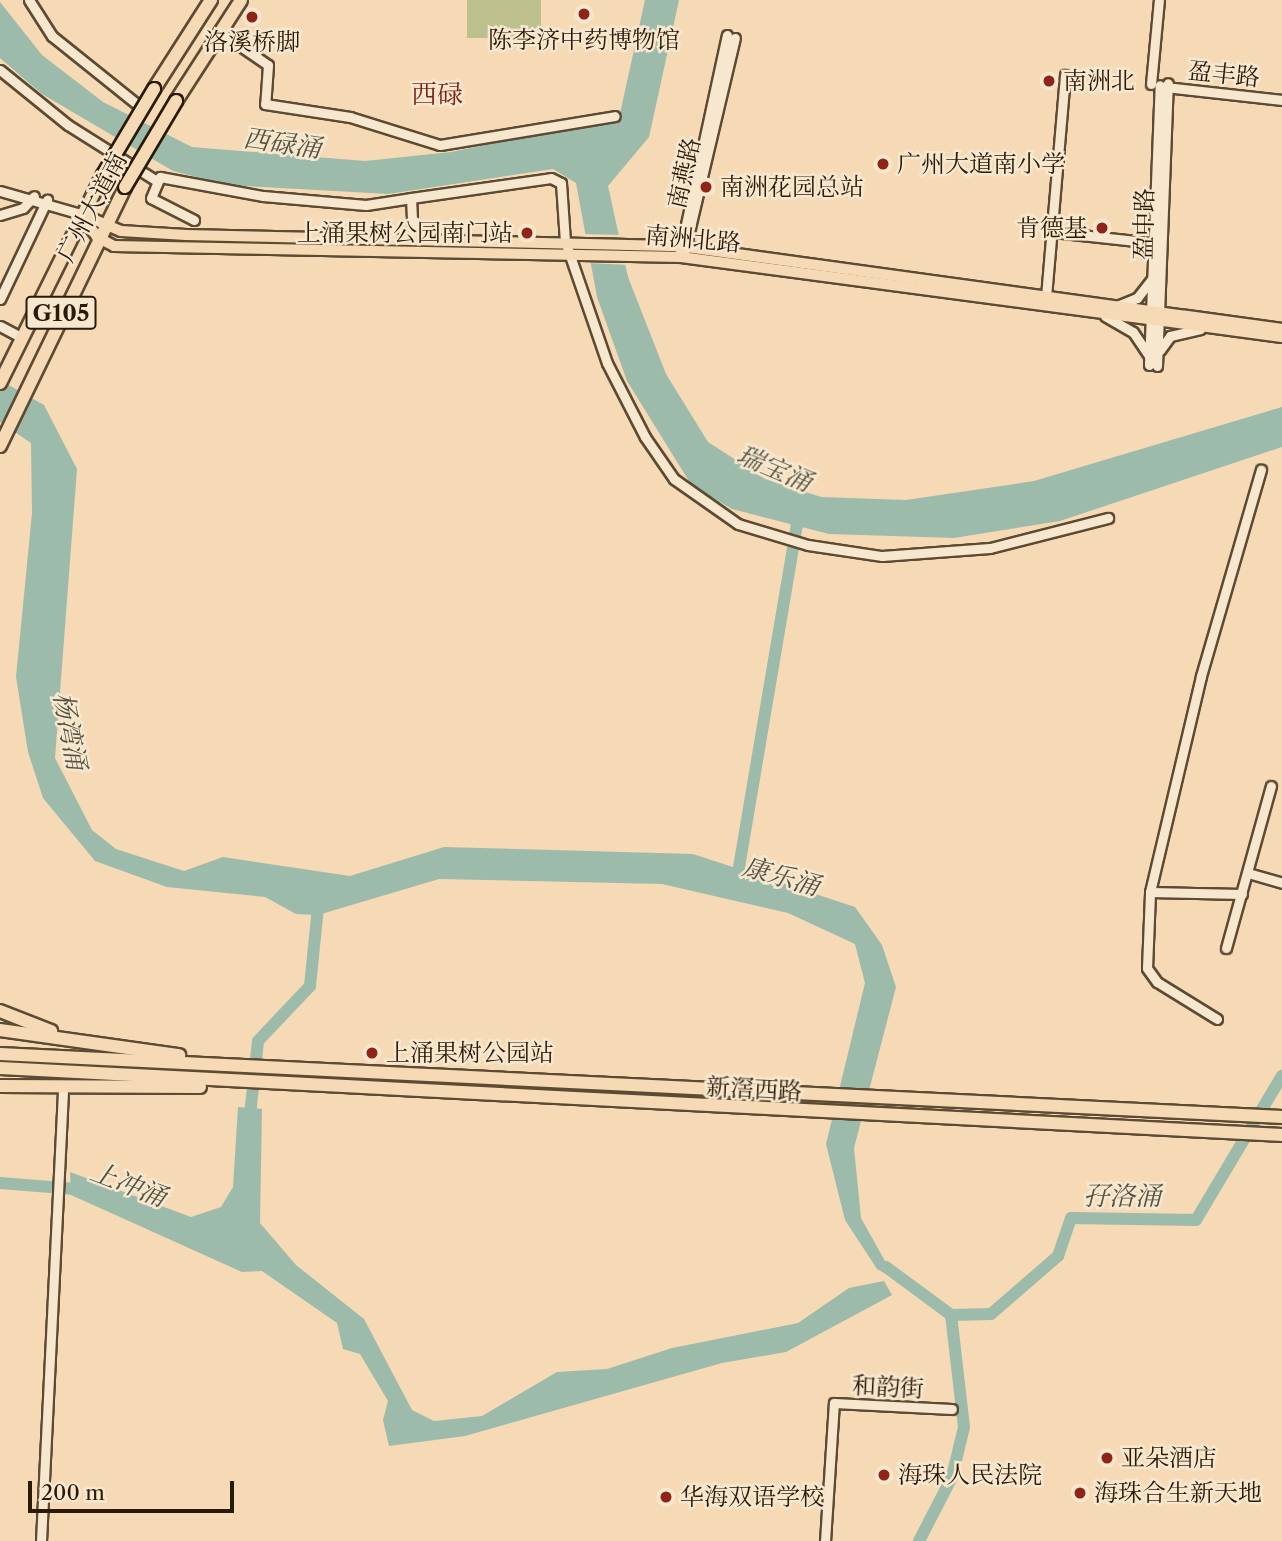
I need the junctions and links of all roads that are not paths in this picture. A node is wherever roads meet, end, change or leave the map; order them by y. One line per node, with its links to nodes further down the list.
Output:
1 (29, 0): 12 (street)
2 (211, 0): 12 (highway, 广州大道南 / G105, bridge)
3 (241, 0): 5 (highway, 广州大道南 / G105)
4 (1159, 0): 9 (street, 盈中路)
5 (220, 32): 13 (street); 22 (highway, 广州大道南 / G105, bridge)
6 (732, 37): 29 (street, 南燕路)
7 (0, 70): 14 (street)
8 (1065, 75): 23 (street)
9 (1162, 85): 10 (street, 盈丰路); 11 (street, 盈丰路); 27 (street, 盈中路); 35 (street, 盈中路)
10 (1282, 93)
11 (1282, 100)
12 (142, 108): 20 (highway, 广州大道南 / G105, bridge)
13 (615, 116)
14 (157, 181): 17 (street); 21 (street)
15 (0, 191): 16 (street)
16 (34, 196): 18 (street); 19 (street)
17 (411, 198): 25 (street); 26 (street)
18 (47, 200): 20 (street); 32 (street)
19 (0, 215)
20 (81, 215): 22 (main road, 南洲北路); 24 (main road); 39 (highway, 广州大道南 / G105)
21 (194, 220)
22 (104, 223): 24 (highway, 广州大道南 / G105); 25 (main road, 南洲北路)
23 (1053, 232): 27 (street); 31 (street)
24 (97, 237): 28 (main road, 南洲北路); 43 (highway, 广州大道南 / G105)
25 (413, 239): 26 (main road, 南洲北路)
26 (565, 241): 28 (main road, 南洲北路)
27 (1154, 243): 30 (street, 盈中路)
28 (577, 248): 29 (main road, 南洲北路); 45 (street)
29 (682, 250): 31 (main road, 南洲北路); 34 (main road, 南洲北路)
30 (1155, 275): 33 (street); 35 (street, 盈中路)
31 (1046, 297): 33 (main road, 南洲北路)
32 (0, 299)
33 (1113, 307): 35 (main road, 南洲北路)
34 (1104, 315): 35 (main road, 南洲北路); 41 (street)
35 (1157, 317): 37 (main road, 南洲北路); 38 (main road, 南洲北路); 41 (street)
36 (0, 326): 39 (street)
37 (1206, 328): 40 (main road, 南洲北路); 41 (street)
38 (1282, 329)
39 (21, 337): 42 (highway, 广州大道南 / G105)
40 (1282, 337)
41 (1153, 362)
42 (1, 380)
43 (0, 446)
44 (1261, 470): 49 (street)
45 (1108, 518)
46 (1271, 786): 47 (street)
47 (1248, 873): 48 (street); 50 (street)
48 (1282, 883)
49 (1150, 892): 50 (street); 53 (street)
50 (1241, 894): 51 (street)
51 (1226, 948)
52 (0, 1011): 56 (highway)
53 (1217, 1019)
54 (0, 1020): 56 (highway)
55 (0, 1030): 56 (highway)
56 (89, 1042): 58 (highway)
57 (0, 1054): 58 (highway)
58 (221, 1061): 63 (highway, 新滘西路)
59 (0, 1068): 60 (highway)
60 (225, 1083): 62 (highway); 64 (highway, 新滘西路)
61 (0, 1086): 62 (highway)
62 (63, 1088): 66 (street)
63 (1282, 1117)
64 (1282, 1135)
65 (952, 1409): 67 (street, 和韵街)
66 (41, 1541)
67 (825, 1541)

